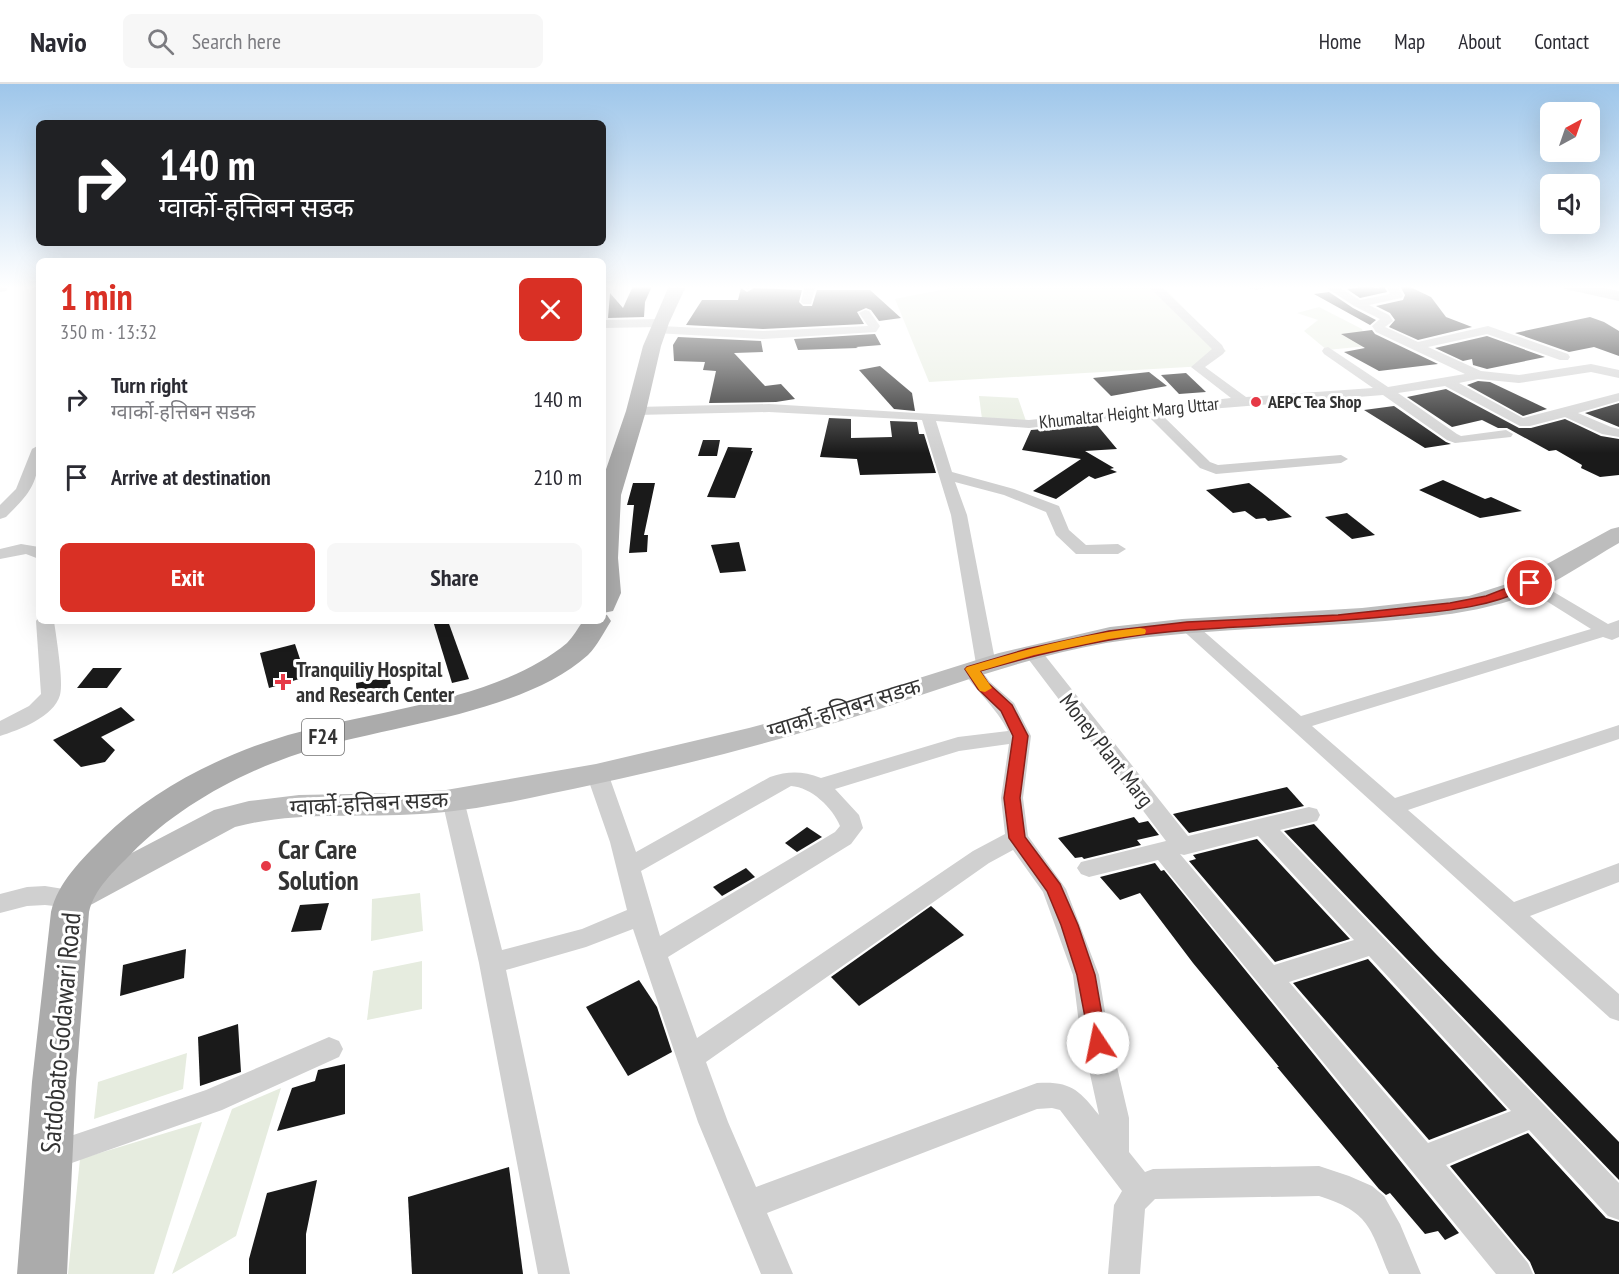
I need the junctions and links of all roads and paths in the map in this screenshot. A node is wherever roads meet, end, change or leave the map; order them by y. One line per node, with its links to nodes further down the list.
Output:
1 (654, 342): 15 (main road)
2 (1211, 342): 14 (street)
3 (1407, 342): 6 (street)
4 (1437, 342): 6 (street)
5 (1520, 342): 8 (street)
6 (1417, 346): 10 (street)
7 (1328, 351): 12 (street)
8 (1564, 357)
9 (1619, 374): 10 (street, Khumaltar Height Marg Uttar)
10 (1478, 375): 11 (street, Khumaltar Height Marg Uttar)
11 (1447, 382): 12 (street, Khumaltar Height Marg Uttar); 17 (street)
12 (1384, 391): 14 (street, Khumaltar Height Marg Uttar); 21 (street)
13 (1619, 397): 17 (street)
14 (1244, 401): 16 (street, Khumaltar Height Marg Uttar)
15 (636, 411): 18 (street, Khumaltar Height Marg Uttar); 28 (main road)
16 (1150, 411): 18 (street, Khumaltar Height Marg Uttar); 24 (street)
17 (1568, 412): 19 (street)
18 (928, 416): 25 (street)
19 (1619, 433)
20 (1506, 434): 21 (street)
21 (1460, 440): 22 (street)
22 (1474, 450)
23 (36, 457): 26 (street)
24 (1341, 459)
25 (945, 475): 29 (street); 40 (street)
26 (0, 514)
27 (1619, 534): 33 (main road, ग्वार्को-हत्तिबन सडक)
28 (606, 542)
29 (1118, 549)
30 (36, 551): 31 (street)
31 (0, 554)
32 (606, 576): 34 (main road)
33 (1530, 583): 37 (main road, ग्वार्को-हत्तिबन सडक); 38 (street)
34 (606, 596)
35 (45, 624): 42 (street)
36 (596, 624): 56 (main road, Satdobato-Godawari Road / F24)
37 (1187, 626): 39 (main road, ग्वार्को-हत्तिबन सडक); 41 (street)
38 (1614, 631): 41 (street)
39 (1032, 652): 40 (main road, ग्वार्को-हत्तिबन सडक); 52 (street, Money Plant Marg)
40 (979, 667): 44 (street); 45 (main road, ग्वार्को-हत्तिबन सडक)
41 (1299, 723): 48 (street)
42 (0, 729)
43 (1619, 732): 48 (street)
44 (1021, 736): 46 (street); 51 (street)
45 (597, 774): 47 (main road, ग्वार्को-हत्तिबन सडक); 53 (street)
46 (819, 786): 53 (street); 61 (street)
47 (453, 800): 56 (main road, ग्वार्को-हत्तिबन सडक); 62 (street)
48 (1391, 807): 58 (street)
49 (1309, 815): 50 (street)
50 (1263, 827): 52 (street); 60 (street)
51 (1017, 838): 66 (street); 69 (street)
52 (1174, 849): 54 (street); 63 (street, Money Plant Marg)
53 (628, 868): 59 (street)
54 (1089, 868)
55 (1619, 872): 58 (street)
56 (74, 899): 57 (street); 68 (main road, Satdobato-Godawari Road / F24)
57 (0, 904)
58 (1511, 913): 64 (street)
59 (640, 914): 61 (street); 62 (street)
60 (1375, 944): 63 (street); 67 (street)
61 (654, 953): 66 (street)
62 (492, 963): 75 (street)
63 (1268, 978): 70 (street, Money Plant Marg)
64 (1619, 1010)
65 (329, 1049): 68 (street)
66 (690, 1058): 72 (street)
67 (1534, 1115): 70 (street); 73 (street)
68 (50, 1157): 74 (main road, Satdobato-Godawari Road / F24)
69 (1114, 1157): 71 (street); 72 (street)
70 (1425, 1159): 79 (street, Money Plant Marg)
71 (1140, 1190): 77 (street); 78 (street)
72 (748, 1205): 76 (street)
73 (1619, 1205)
74 (42, 1274)
75 (554, 1274)
76 (777, 1274)
77 (1124, 1274)
78 (1405, 1274)
79 (1517, 1274)

